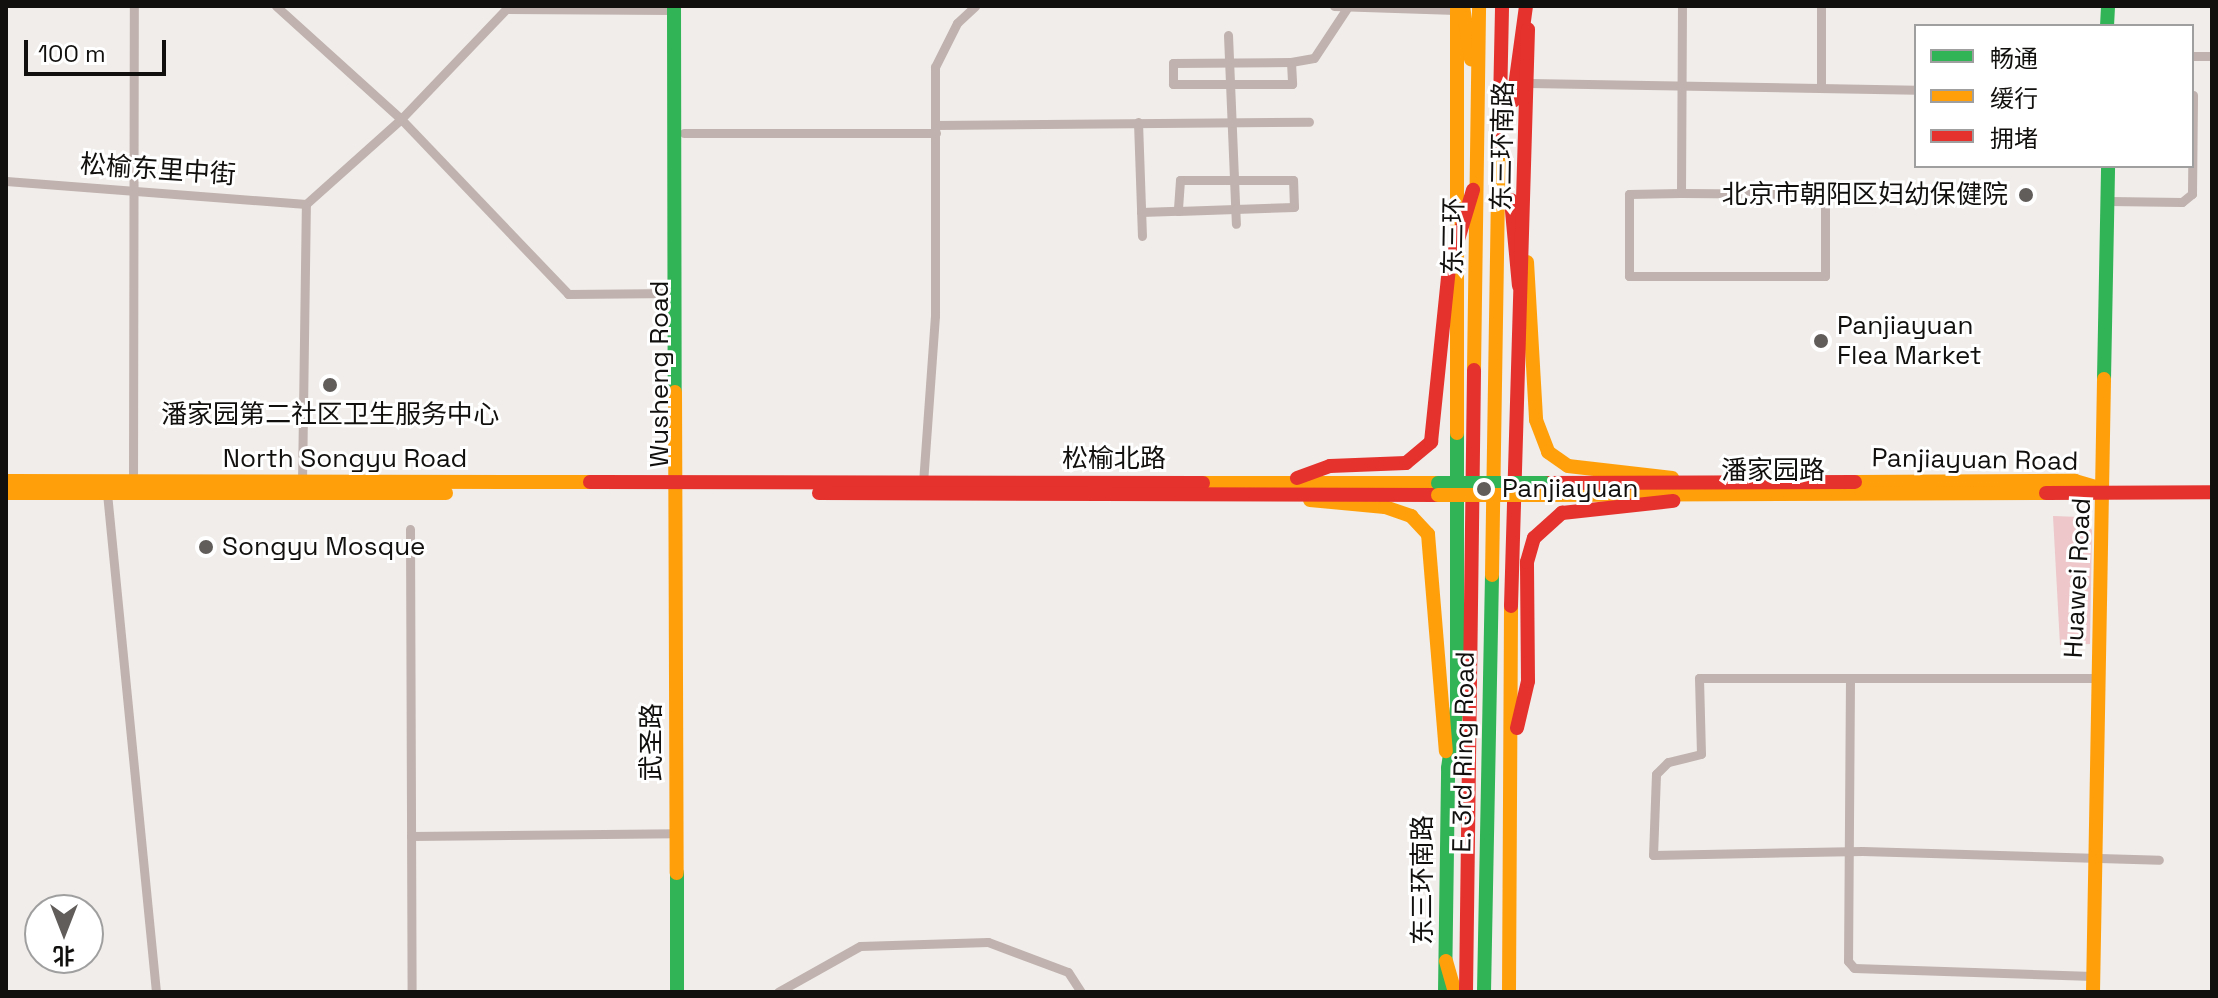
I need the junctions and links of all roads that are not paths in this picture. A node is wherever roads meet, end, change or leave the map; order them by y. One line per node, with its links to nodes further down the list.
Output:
1 (134, 6): 36 (street)
2 (276, 6): 23 (street)
3 (975, 6): 27 (street)
4 (1334, 6): 13 (street)
5 (1479, 6): 22 (main road, 东三环)
6 (1502, 6): 29 (main road, 东三环)
7 (1527, 6): 17 (main road, 东三环南路); 29 (main road)
8 (1682, 6): 19 (street)
9 (1821, 6): 20 (street)
10 (506, 7): 11 (street); 23 (street)
11 (678, 7): 28 (main road, Wusheng Road); 48 (main road, Wusheng Road)
12 (1459, 7): 13 (street); 22 (main road); 46 (main road, 东三环南路)
13 (1347, 8): 16 (street)
14 (1228, 35): 15 (street)
15 (1230, 62): 16 (street); 18 (street); 18 (street)
16 (1291, 62): 18 (street)
17 (1529, 83): 19 (street); 45 (main road, 东三环南路)
18 (1232, 84): 25 (street)
19 (1681, 86): 20 (street); 37 (street)
20 (1821, 88): 21 (street)
21 (1914, 90)
22 (1478, 108): 33 (main road, 东三环)
23 (401, 119): 39 (street); 48 (street)
24 (1138, 122): 25 (street); 27 (street); 42 (street)
25 (1235, 122): 26 (street); 34 (street)
26 (1309, 122)
27 (936, 129): 28 (street); 51 (street)
28 (684, 133): 53 (main road, Wusheng Road)
29 (1504, 133): 30 (main road, 东三环)
30 (1503, 167): 47 (main road); 61 (main road, 东三环)
31 (2108, 168): 38 (main road, Huawei Road)
32 (2192, 168): 38 (street)
33 (1479, 169): 46 (main road); 60 (main road, 东三环)
34 (1235, 180): 40 (street); 40 (street); 41 (street)
35 (6, 181): 36 (street, 松榆东里中街)
36 (135, 191): 39 (street, 松榆东里中街); 52 (street)
37 (1681, 193): 37 (street)
38 (2109, 201): 56 (main road, Huawei Road)
39 (306, 204): 50 (street)
40 (1235, 209): 41 (street); 43 (street)
41 (1178, 211): 42 (street)
42 (1141, 212): 44 (street)
43 (1236, 224)
44 (1142, 236)
45 (1525, 250): 47 (main road, 东三环南路); 55 (main road)
46 (1454, 253): 54 (main road); 66 (main road)
47 (1519, 286): 65 (main road)
48 (675, 293): 53 (main road, Wusheng Road)
49 (6, 481): 52 (main road, North Songyu Road)
50 (302, 483): 52 (main road, North Songyu Road); 53 (main road, North Songyu Road)
51 (923, 483): 53 (main road, 松榆北路); 54 (main road, 松榆北路)
52 (133, 487): 53 (main road, North Songyu Road); 59 (main road, North Songyu Road)
53 (678, 487): 54 (main road, 松榆北路); 67 (main road, 武圣路)
54 (1287, 488): 55 (main road, 松榆北路, bridge); 66 (main road)
55 (1693, 489): 56 (main road, 潘家园路); 65 (main road)
56 (2107, 490): 57 (main road, Panjiayuan Road); 64 (main road, Huawei Road)
57 (2212, 492)
58 (6, 493): 59 (main road, North Songyu Road)
59 (107, 493): 74 (street)
60 (1473, 513): 81 (main road, E. 3rd Ring Road)
61 (1491, 513): 82 (main road, E. 3rd Ring Road)
62 (410, 529): 68 (street)
63 (1850, 678): 64 (street); 69 (street); 69 (street)
64 (2097, 678): 70 (main road, Huawei Road)
65 (1511, 756): 83 (main road)
66 (1448, 768): 72 (main road, 东三环南路)
67 (676, 833): 68 (street); 76 (main road, 武圣路)
68 (411, 836): 75 (street)
69 (1850, 853): 70 (street); 73 (street)
70 (2095, 858): 71 (street); 73 (main road, Huawei Road)
71 (2159, 860)
72 (1446, 961): 79 (main road, 东三环南路); 80 (main road)
73 (2093, 976): 84 (main road, Huawei Road)
74 (156, 992)
75 (412, 992)
76 (677, 992)
77 (778, 992): 78 (street)
78 (1081, 992)
79 (1445, 992)
80 (1455, 992)
81 (1466, 992)
82 (1484, 992)
83 (1509, 992)
84 (2093, 992)

